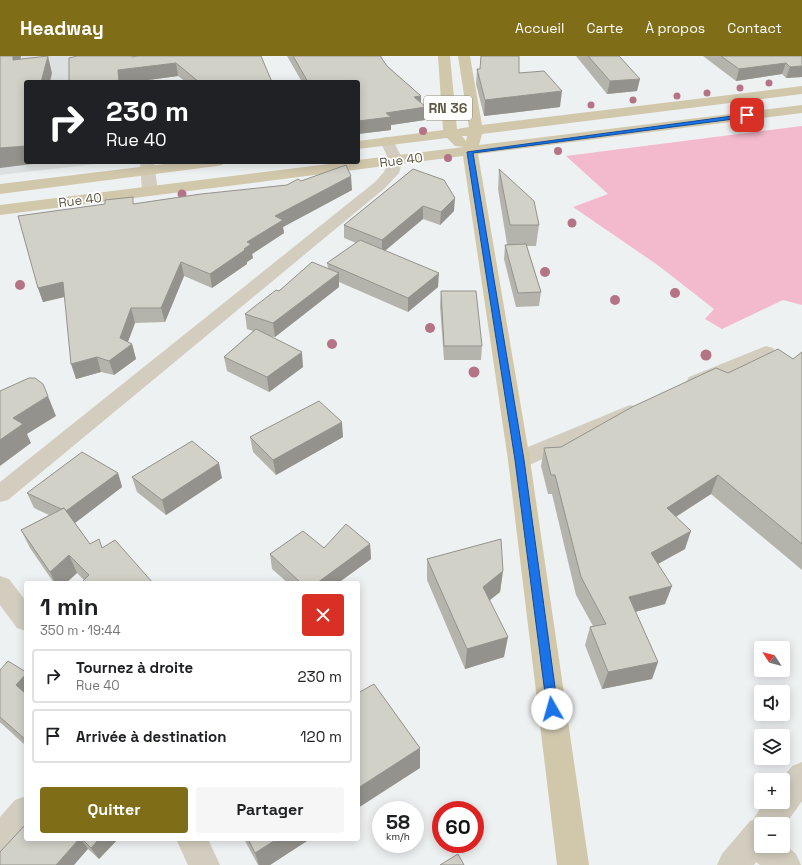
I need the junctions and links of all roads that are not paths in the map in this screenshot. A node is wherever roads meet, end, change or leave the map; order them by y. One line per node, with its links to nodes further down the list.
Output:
1 (444, 56): 6 (main road, RN 36)
2 (464, 56): 5 (main road, RN 36)
3 (802, 90): 5 (main road, Rue 40)
4 (802, 109): 9 (main road, Rue 40)
5 (476, 130): 6 (main road, Rue 40 / RN 36); 9 (main road, RN 36)
6 (450, 133): 7 (main road, Rue 40 / RN 36); 9 (main road, RN 36)
7 (387, 141): 8 (main road, Rue 40 / RN 36); 10 (street)
8 (360, 144)
9 (470, 152): 10 (main road, Rue 40); 19 (main road, RN 36)
10 (396, 160): 14 (main road, Rue 40); 20 (street)
11 (182, 164): 12 (main road, Rue 40)
12 (147, 166): 13 (main road, Rue 40); 14 (street)
13 (0, 189)
14 (150, 191): 15 (main road, Rue 40)
15 (0, 210)
16 (766, 352): 17 (street)
17 (679, 390)
18 (650, 403): 19 (street)
19 (519, 460): 31 (main road, RN 36)
20 (0, 494)
21 (0, 586): 22 (street)
22 (24, 617)
23 (802, 776): 24 (street)
24 (790, 792)
25 (24, 813): 26 (street)
26 (0, 840)
27 (193, 841): 30 (street)
28 (754, 844): 32 (street)
29 (775, 853): 33 (street)
30 (204, 865)
31 (573, 865)
32 (733, 865)
33 (785, 865)

